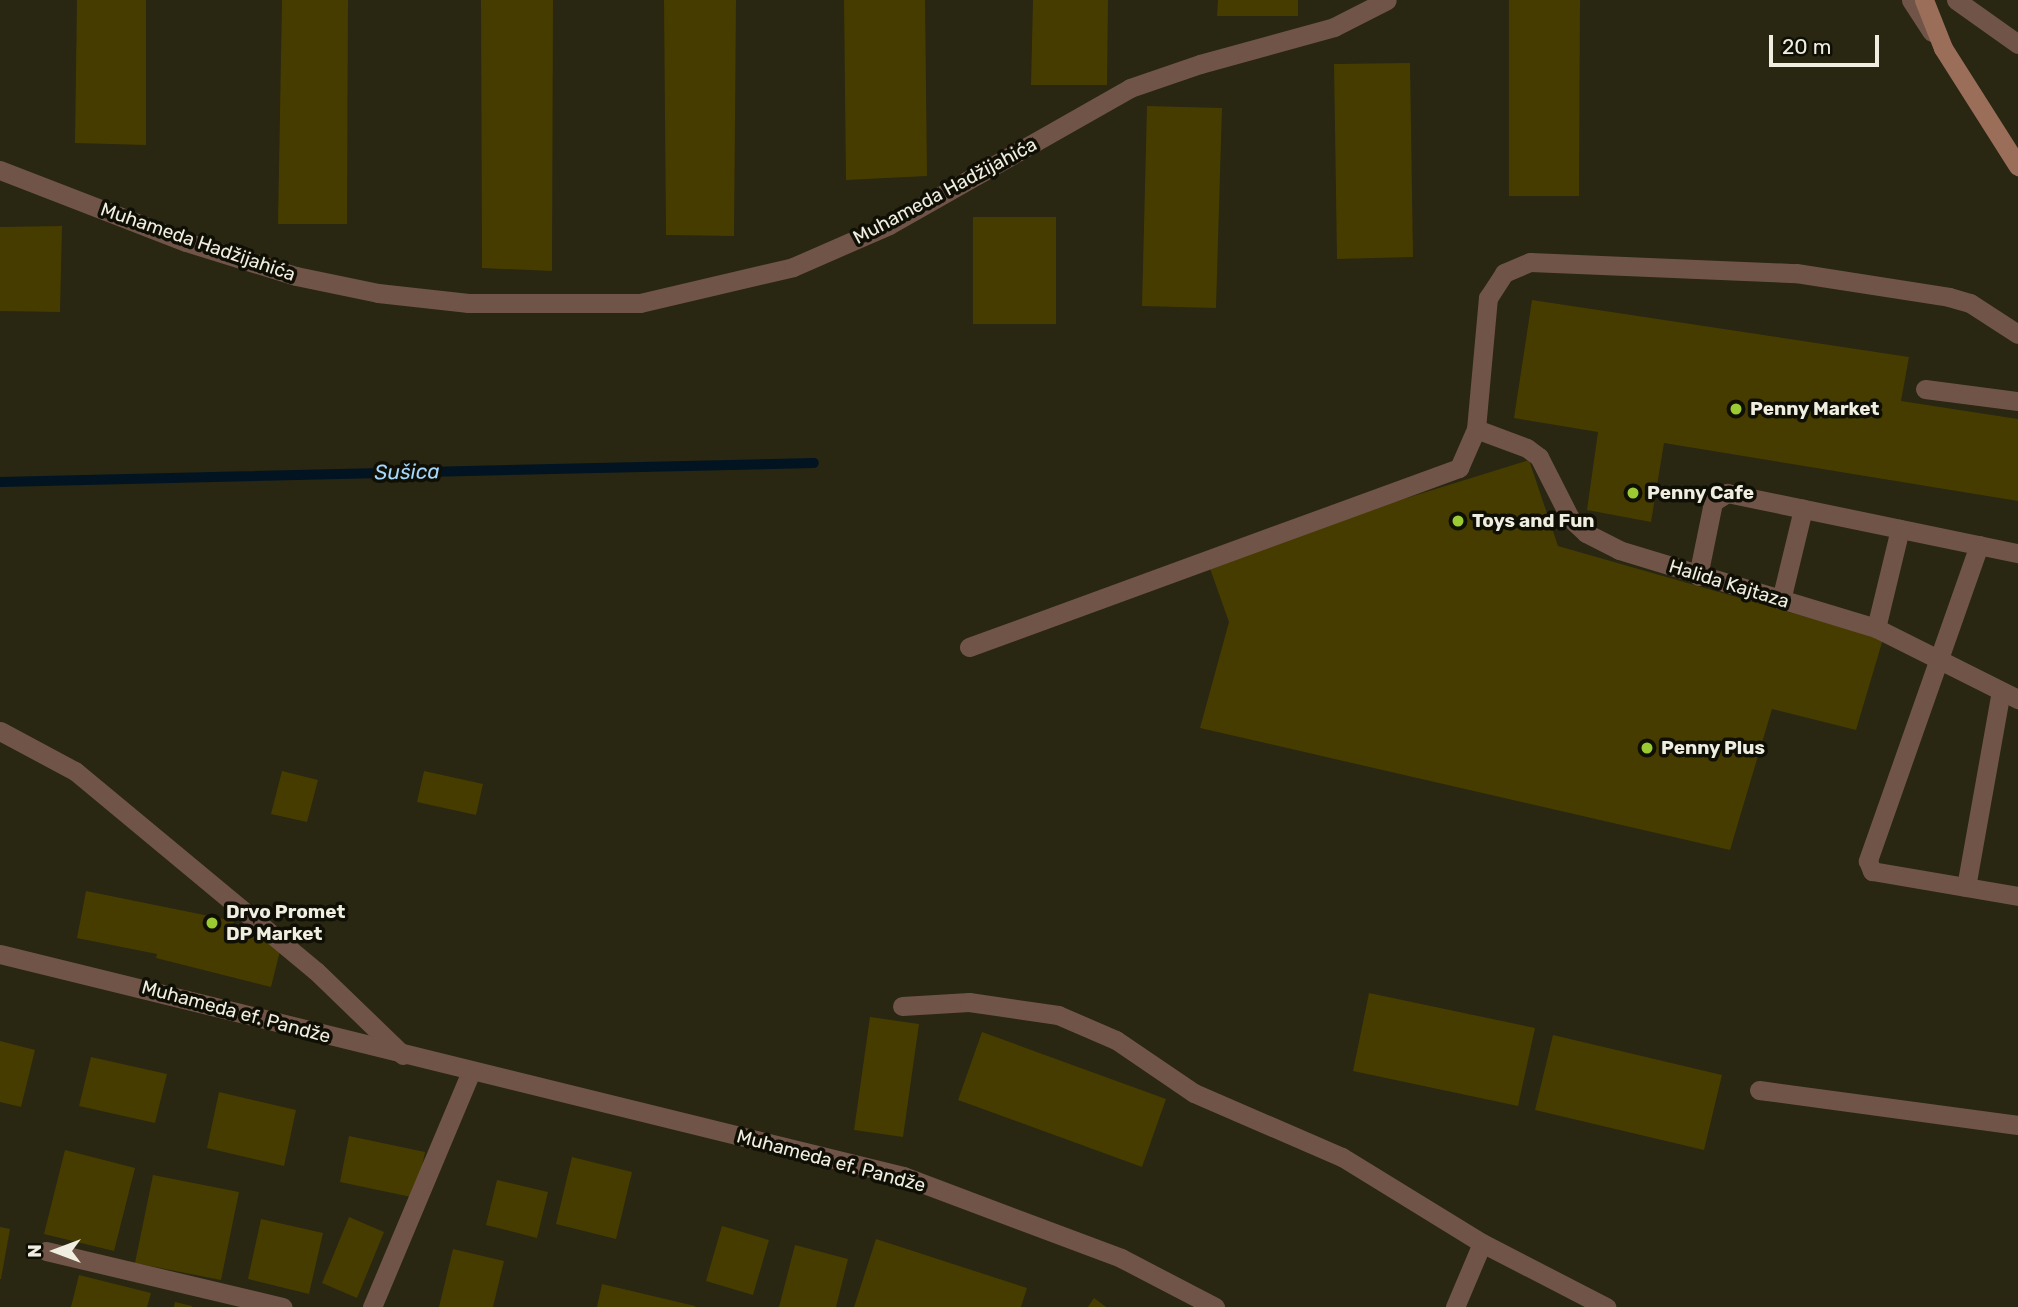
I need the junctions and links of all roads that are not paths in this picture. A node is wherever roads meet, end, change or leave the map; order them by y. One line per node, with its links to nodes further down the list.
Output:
1 (1387, 0): 8 (street, Muhameda Hadžijahića)
2 (1911, 0): 6 (street)
3 (1924, 0): 6 (main road)
4 (1956, 0): 5 (street)
5 (2018, 44)
6 (1942, 48): 7 (main road)
7 (2018, 166)
8 (0, 170)
9 (2018, 334): 12 (street)
10 (1925, 389): 11 (street)
11 (2018, 401)
12 (1476, 429): 17 (street, Halida Kajtaza); 20 (street)
13 (1803, 509): 14 (street); 17 (street); 18 (street)
14 (1899, 528): 15 (street); 19 (street)
15 (1979, 545): 16 (street); 21 (street)
16 (2018, 553)
17 (1698, 576): 18 (street, Halida Kajtaza)
18 (1781, 600): 19 (street, Halida Kajtaza)
19 (1876, 628): 21 (street, Halida Kajtaza)
20 (969, 647)
21 (1937, 657): 22 (street, Halida Kajtaza); 24 (street)
22 (2009, 695): 24 (street)
23 (0, 731): 28 (street)
24 (1966, 887): 25 (street)
25 (2018, 896)
26 (0, 954): 28 (street, Muhameda ef. Pandže)
27 (902, 1006): 32 (street)
28 (403, 1055): 29 (street, Muhameda ef. Pandže)
29 (471, 1072): 35 (street); 36 (street, Muhameda ef. Pandže)
30 (1759, 1090): 31 (street)
31 (2018, 1125)
32 (1482, 1243): 37 (street); 38 (street)
33 (46, 1251): 34 (street)
34 (282, 1307)
35 (372, 1307)
36 (1216, 1307)
37 (1455, 1307)
38 (1606, 1307)

